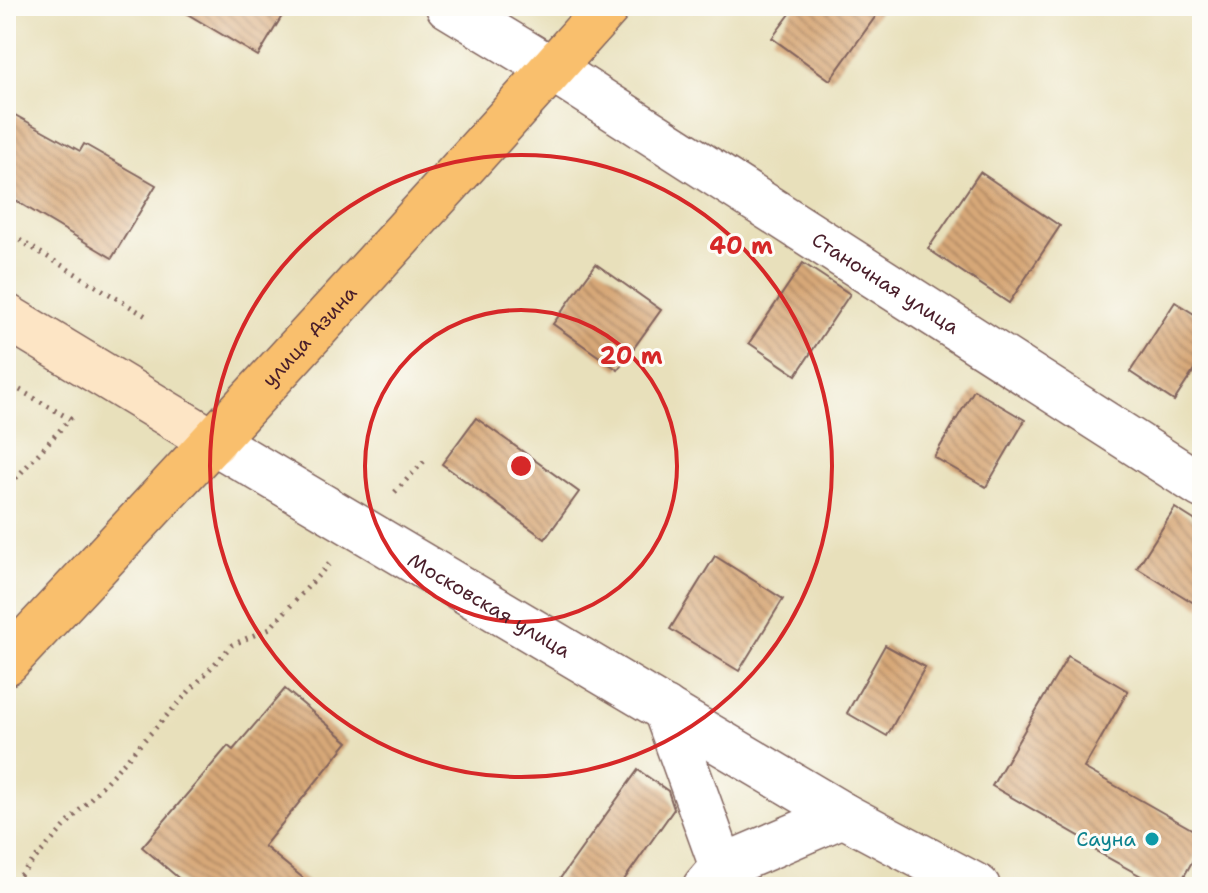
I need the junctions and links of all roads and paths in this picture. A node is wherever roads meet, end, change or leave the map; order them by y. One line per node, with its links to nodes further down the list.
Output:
1 (448, 6): 3 (street, Станочная улица)
2 (608, 6): 3 (main road, улица Азина)
3 (552, 69): 8 (main road, улица Азина); 10 (street, Станочная улица)
4 (6, 232): 6 (path)
5 (6, 316): 8 (street, Московская улица)
6 (146, 316)
7 (6, 382): 11 (path)
8 (214, 442): 12 (street, Московская улица); 13 (main road, улица Азина)
9 (427, 458): 12 (path)
10 (1202, 486)
11 (6, 489)
12 (363, 528): 14 (street, Московская улица); 17 (path)
13 (6, 663)
14 (665, 709): 15 (street, Московская улица); 16 (street)
15 (843, 815): 16 (street); 18 (street, Московская улица)
16 (713, 877)
17 (9, 887)
18 (978, 887)

